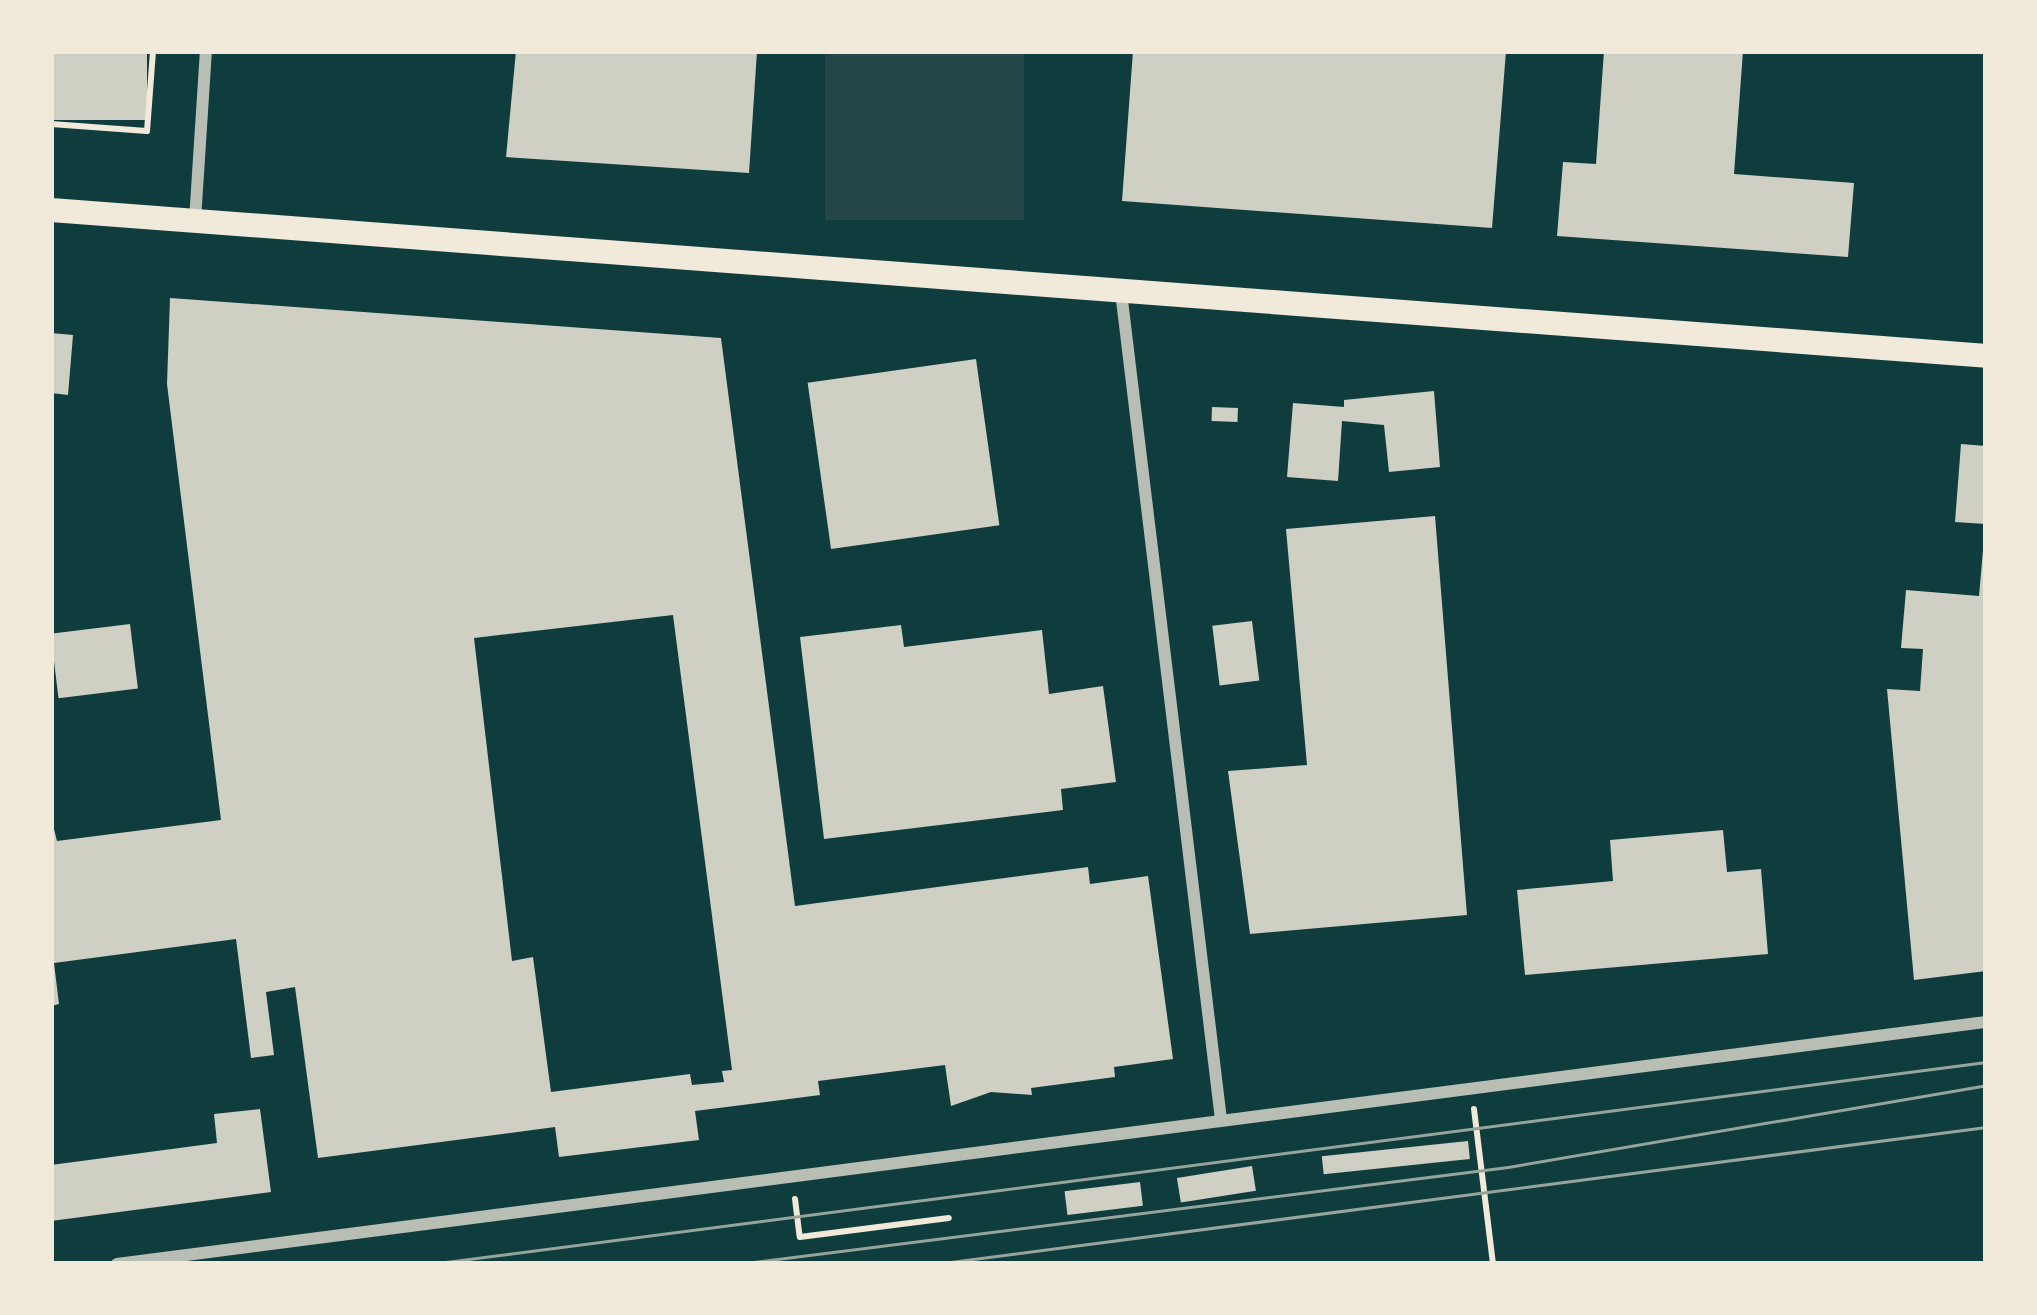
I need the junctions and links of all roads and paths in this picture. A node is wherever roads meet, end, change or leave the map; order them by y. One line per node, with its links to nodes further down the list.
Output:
1 (153, 51): 3 (path)
2 (206, 51): 5 (street)
3 (51, 124)
4 (51, 210): 5 (main road)
5 (195, 220): 6 (main road)
6 (1121, 292): 7 (main road); 10 (street)
7 (1986, 356)
8 (1986, 1022): 10 (street)
9 (1471, 1088): 14 (path)
10 (1221, 1120): 13 (street)
11 (774, 1199): 12 (path)
12 (949, 1218)
13 (117, 1264)
14 (1493, 1264)

